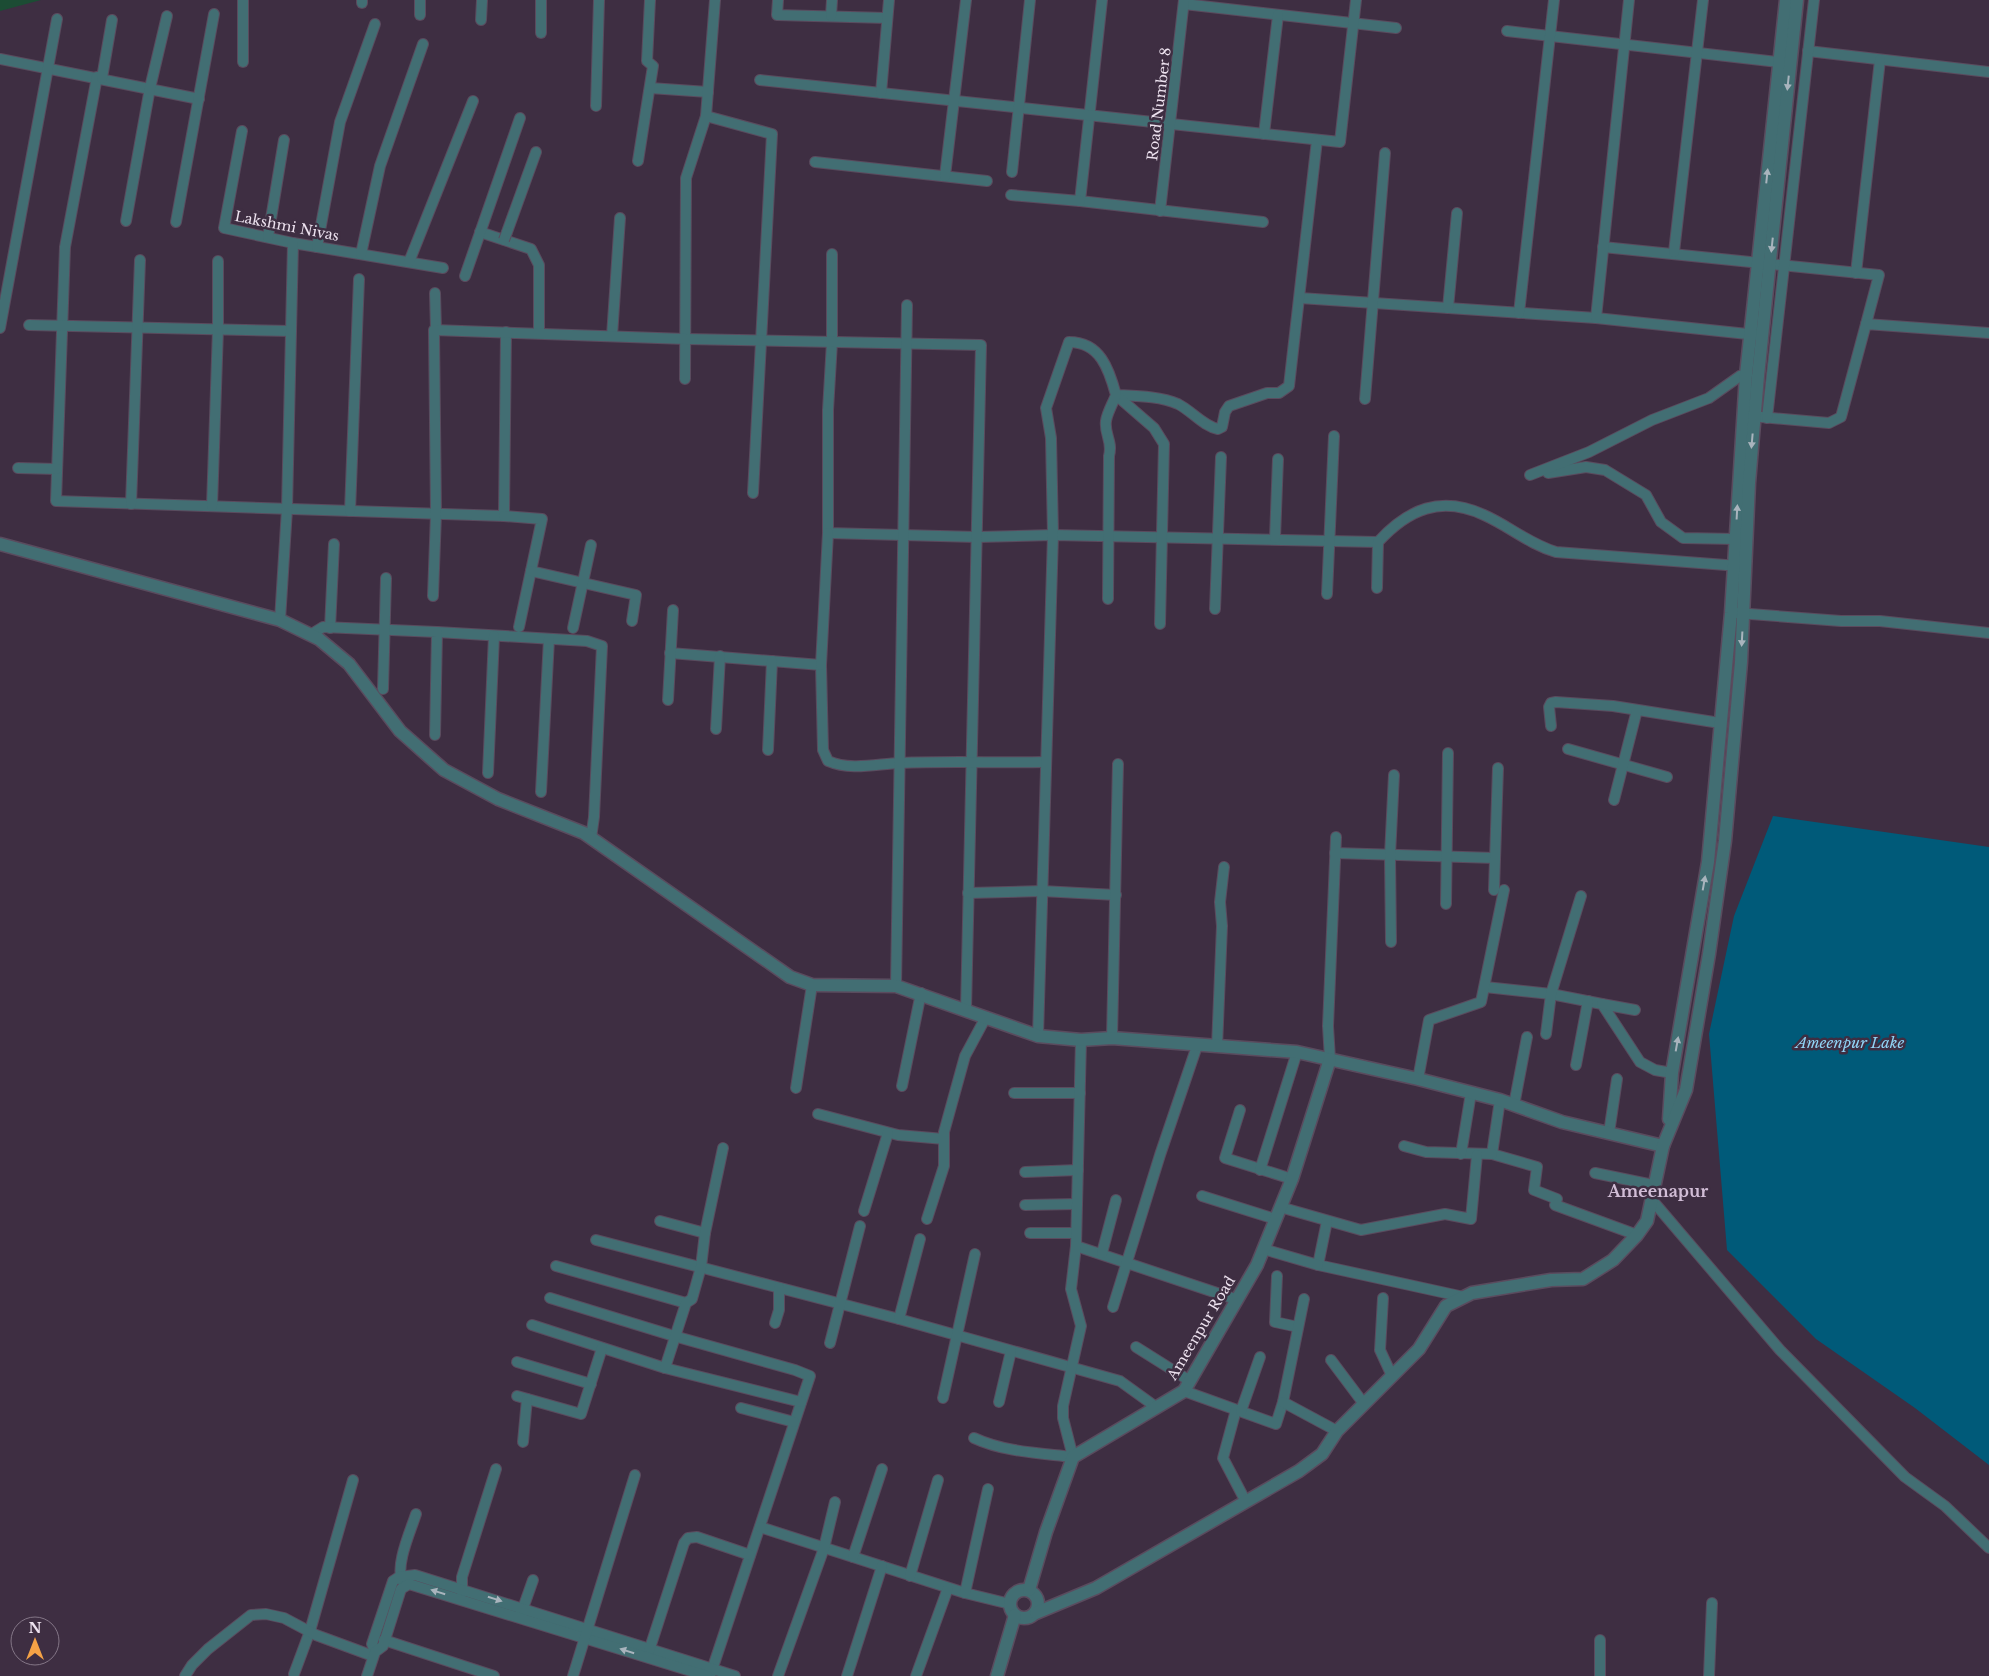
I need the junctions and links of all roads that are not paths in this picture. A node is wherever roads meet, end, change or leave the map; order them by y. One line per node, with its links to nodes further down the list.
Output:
1 (243, 0): 43 (street)
2 (420, 0): 23 (street)
3 (482, 0): 30 (street)
4 (541, 0): 35 (street)
5 (599, 0): 56 (street)
6 (650, 0): 50 (street)
7 (715, 0): 51 (street)
8 (778, 0): 26 (street)
9 (832, 0): 26 (street)
10 (889, 0): 27 (street)
11 (966, 0): 55 (street)
12 (1030, 0): 57 (street)
13 (1102, 0): 58 (street)
14 (1356, 0): 31 (street)
15 (1554, 0): 36 (street)
16 (1629, 0): 38 (street)
17 (1703, 0): 40 (street)
18 (1786, 0): 44 (street)
19 (1797, 0): 44 (street)
20 (1814, 0): 39 (street)
21 (1184, 2): 24 (street); 61 (street, Road Number 8)
22 (214, 14): 53 (street)
23 (420, 15)
24 (1278, 15): 31 (street); 63 (street)
25 (167, 16): 49 (street)
26 (831, 16): 27 (street)
27 (887, 18): 52 (street)
28 (57, 19): 45 (street)
29 (112, 20): 47 (street)
30 (481, 20)
31 (1353, 23): 33 (street); 65 (street)
32 (375, 24): 85 (street)
33 (1396, 28)
34 (1507, 31): 36 (street)
35 (541, 34)
36 (1550, 36): 38 (street); 104 (street)
37 (423, 44): 88 (street)
38 (1624, 45): 40 (street); 86 (street)
39 (1808, 52): 42 (street); 94 (street)
40 (1697, 53): 44 (street); 87 (street)
41 (0, 59): 45 (street)
42 (1880, 60): 46 (street); 96 (street)
43 (243, 62)
44 (1785, 62): 93 (street)
45 (49, 68): 47 (street); 109 (street)
46 (1989, 72)
47 (100, 77): 49 (street); 108 (street)
48 (760, 80): 52 (street)
49 (150, 88): 53 (street); 78 (street)
50 (650, 88): 51 (street); 68 (street)
51 (708, 92): 59 (street)
52 (881, 93): 55 (street)
53 (199, 99): 79 (street)
54 (473, 101): 92 (street)
55 (954, 101): 57 (street); 71 (street)
56 (596, 106)
57 (1018, 108): 58 (street); 70 (street)
58 (1089, 115): 61 (street); 74 (street)
59 (706, 116): 119 (street); 120 (street)
60 (520, 118): 81 (street)
61 (1170, 124): 63 (street); 75 (street, Road Number 8)
62 (242, 131): 83 (street, Lakshmi Nivas)
63 (1264, 134): 65 (street)
64 (284, 140): 83 (street)
65 (1317, 140): 100 (street)
66 (536, 152): 82 (street)
67 (1385, 153): 101 (street)
68 (638, 161)
69 (815, 162): 71 (street)
70 (1012, 172)
71 (945, 176): 72 (street)
72 (987, 181)
73 (1011, 195): 74 (street)
74 (1080, 201): 75 (street)
75 (1160, 211): 80 (street)
76 (1457, 213): 103 (street)
77 (620, 218): 118 (street)
78 (126, 222)
79 (176, 222)
80 (1263, 222)
81 (480, 232): 97 (street); 115 (street)
82 (505, 236)
83 (268, 238): 84 (street, Lakshmi Nivas)
84 (293, 243): 85 (street, Lakshmi Nivas); 113 (street)
85 (317, 247): 88 (street, Lakshmi Nivas)
86 (1603, 247): 87 (street); 105 (street)
87 (1674, 252): 93 (street)
88 (361, 254): 92 (street, Lakshmi Nivas)
89 (832, 254): 121 (street)
90 (140, 260): 110 (street)
91 (218, 261): 111 (street)
92 (409, 262): 95 (street, Lakshmi Nivas)
93 (1764, 262): 94 (street); 117 (street)
94 (1785, 265): 96 (street); 127 (street)
95 (443, 268)
96 (1856, 272): 106 (street)
97 (464, 276)
98 (359, 279): 137 (street)
99 (435, 293): 112 (street)
100 (1300, 298): 101 (street); 125 (street)
101 (1372, 303): 103 (street); 126 (street)
102 (907, 305): 122 (street)
103 (1448, 308): 104 (street)
104 (1518, 313): 105 (street)
105 (1596, 318): 117 (street)
106 (1866, 324): 116 (street); 127 (street)
107 (29, 325): 108 (street)
108 (62, 326): 110 (street); 132 (street)
109 (0, 328)
110 (137, 328): 111 (street); 134 (street)
111 (218, 329): 113 (street); 135 (street)
112 (436, 330): 114 (street); 138 (street)
113 (290, 331): 136 (street)
114 (506, 332): 115 (street); 139 (street)
115 (539, 333): 118 (street)
116 (1989, 333)
117 (1756, 335): 123 (street)
118 (612, 336): 119 (street)
119 (686, 339): 120 (street); 124 (street)
120 (759, 341): 121 (street); 133 (street)
121 (832, 342): 122 (street); 140 (street)
122 (906, 344): 141 (street); 144 (street)
123 (1752, 376): 127 (street); 148 (street, one-way to 123); 148 (street)
124 (685, 379)
125 (1116, 395): 142 (street); 143 (street); 145 (street)
126 (1365, 399)
127 (1761, 417): 154 (street, one-way to 154)
128 (1334, 436): 149 (street)
129 (1221, 457): 146 (street)
130 (1278, 459): 147 (street)
131 (18, 468): 132 (street)
132 (57, 469): 134 (street)
133 (753, 493)
134 (131, 504): 135 (street)
135 (212, 506): 136 (street)
136 (287, 509): 137 (street); 165 (street)
137 (350, 511): 138 (street)
138 (436, 514): 139 (street); 160 (street)
139 (504, 516): 155 (street)
140 (828, 533): 141 (street); 180 (street)
141 (903, 534): 144 (street); 192 (street)
142 (1053, 534): 143 (street); 144 (street); 191 (street)
143 (1108, 536): 145 (street); 161 (street)
144 (977, 537): 193 (street)
145 (1162, 537): 146 (street); 167 (street)
146 (1218, 538): 147 (street); 162 (street)
147 (1275, 538): 149 (street)
148 (1736, 539): 154 (street)
149 (1330, 540): 150 (street); 159 (street)
150 (1378, 542): 154 (street); 158 (street)
151 (0, 544): 165 (street)
152 (334, 544): 169 (street)
153 (591, 545): 157 (street)
154 (1740, 566): 164 (street)
155 (531, 571): 157 (street); 168 (street)
156 (386, 578): 171 (street)
157 (583, 583): 166 (street); 170 (street)
158 (1377, 588)
159 (1327, 594)
160 (433, 596)
161 (1108, 598)
162 (1215, 609)
163 (673, 610): 177 (street)
164 (1738, 613): 173 (street); 184 (street); 247 (street, one-way to 247)
165 (280, 620): 174 (street)
166 (632, 622)
167 (1160, 624)
168 (519, 627)
169 (330, 628): 171 (street); 174 (street)
170 (573, 628)
171 (385, 630): 172 (street); 181 (street)
172 (437, 632): 175 (street); 187 (street)
173 (1989, 633)
174 (310, 635): 203 (street)
175 (494, 636): 176 (street); 197 (street)
176 (549, 639): 200 (street); 203 (street)
177 (670, 653): 178 (street); 182 (street)
178 (720, 656): 179 (street); 186 (street)
179 (772, 660): 180 (street); 189 (street)
180 (821, 665): 192 (street)
181 (382, 689)
182 (668, 700)
183 (1637, 710): 184 (street); 185 (street); 195 (street)
184 (1720, 723): 235 (street, one-way to 184)
185 (1551, 726)
186 (716, 729)
187 (435, 736)
188 (1568, 749): 195 (street)
189 (768, 750)
190 (1448, 753): 206 (street)
191 (1046, 762): 193 (street); 209 (street)
192 (900, 763): 193 (street); 216 (street)
193 (972, 764): 210 (street)
194 (1118, 764): 211 (street)
195 (1623, 765): 199 (street); 201 (street)
196 (1498, 768): 207 (street)
197 (488, 773)
198 (1394, 775): 205 (street)
199 (1668, 777)
200 (541, 792)
201 (1614, 800)
202 (1336, 836): 204 (street)
203 (591, 838): 215 (street)
204 (1335, 853): 205 (street); 233 (street)
205 (1390, 855): 206 (street); 214 (street)
206 (1446, 857): 207 (street); 213 (street)
207 (1495, 858): 217 (street)
208 (1224, 867): 231 (street)
209 (1042, 891): 210 (street); 211 (street); 226 (street)
210 (968, 893): 222 (street)
211 (1116, 895): 228 (street)
212 (1581, 896): 219 (street)
213 (1446, 904)
214 (1391, 942)
215 (812, 985): 216 (street); 239 (street)
216 (896, 986): 218 (street)
217 (1485, 988): 219 (street); 236 (street)
218 (921, 993): 222 (street); 238 (street)
219 (1551, 994): 220 (street); 225 (street)
220 (1588, 1002): 221 (street); 234 (street)
221 (1602, 1004): 223 (street); 235 (street)
222 (966, 1010): 224 (street)
223 (1635, 1010)
224 (986, 1017): 226 (street); 250 (street)
225 (1546, 1034)
226 (1038, 1036): 229 (street)
227 (1526, 1037): 244 (street)
228 (1112, 1038): 229 (street); 230 (street)
229 (1081, 1040): 241 (street)
230 (1197, 1046): 231 (street); 284 (street)
231 (1217, 1047): 232 (street)
232 (1297, 1052): 233 (street); 258 (street)
233 (1330, 1059): 236 (street); 261 (street, Ameenpur Road)
234 (1576, 1065)
235 (1672, 1073): 247 (street)
236 (1418, 1079): 242 (street)
237 (1617, 1079): 249 (street)
238 (902, 1086)
239 (796, 1088)
240 (1014, 1093): 241 (street)
241 (1080, 1093): 257 (street)
242 (1472, 1093): 243 (street); 254 (street)
243 (1500, 1100): 244 (street); 255 (street)
244 (1514, 1105): 249 (street)
245 (1240, 1110): 258 (street)
246 (818, 1114): 248 (street)
247 (1669, 1127): 252 (street)
248 (888, 1133): 250 (street); 268 (street)
249 (1609, 1133): 252 (street)
250 (944, 1139): 270 (street)
251 (1404, 1146): 254 (street)
252 (1662, 1146): 262 (street)
253 (723, 1148): 274 (street)
254 (1461, 1154): 256 (street)
255 (1492, 1154): 256 (street); 277 (street)
256 (1477, 1155): 272 (street)
257 (1078, 1170): 259 (street); 266 (street)
258 (1260, 1170): 261 (street)
259 (1025, 1172)
260 (1595, 1173): 262 (street)
261 (1292, 1179): 269 (street, Ameenpur Road)
262 (1654, 1185): 265 (street)
263 (1202, 1196): 269 (street)
264 (1116, 1200): 282 (street)
265 (1652, 1200): 277 (street); 340 (street)
266 (1077, 1204): 267 (street); 276 (street)
267 (1025, 1205)
268 (864, 1211)
269 (1278, 1213): 272 (street); 281 (street, Ameenpur Road)
270 (926, 1218)
271 (660, 1221): 274 (street)
272 (1327, 1221): 285 (street)
273 (860, 1226): 296 (street)
274 (705, 1233): 287 (street)
275 (1030, 1233): 276 (street)
276 (1076, 1233): 280 (street)
277 (1637, 1236): 290 (street)
278 (920, 1239): 298 (street)
279 (596, 1240): 287 (street)
280 (1076, 1246): 282 (street); 312 (street)
281 (1263, 1249): 285 (street); 293 (street, Ameenpur Road)
282 (1102, 1253): 284 (street)
283 (975, 1254): 303 (street)
284 (1127, 1261): 293 (street); 297 (street)
285 (1318, 1265): 290 (street)
286 (556, 1266): 295 (street)
287 (701, 1267): 289 (street); 295 (street)
288 (1277, 1276): 301 (street)
289 (779, 1288): 296 (street); 299 (street)
290 (1464, 1296): 313 (street)
291 (550, 1298): 302 (street)
292 (1383, 1298): 313 (street)
293 (1235, 1299): 315 (street, Ameenpur Road)
294 (1304, 1299): 301 (street)
295 (686, 1303): 302 (street)
296 (841, 1305): 298 (street); 304 (street)
297 (1113, 1307)
298 (899, 1319): 303 (street)
299 (775, 1323)
300 (532, 1325): 306 (street)
301 (1298, 1327): 319 (street)
302 (674, 1336): 311 (street); 317 (street)
303 (958, 1336): 307 (street); 316 (street)
304 (830, 1343)
305 (1136, 1347): 315 (street)
306 (602, 1348): 311 (street); 314 (street)
307 (1011, 1351): 312 (street); 318 (street)
308 (1260, 1357): 323 (street)
309 (1331, 1360): 320 (street)
310 (517, 1362): 314 (street)
311 (665, 1368): 317 (street)
312 (1072, 1369): 321 (street); 328 (street)
313 (1392, 1376): 320 (street)
314 (591, 1384): 327 (street)
315 (1187, 1386): 321 (street, Ameenpur Road); 323 (street)
316 (943, 1398)
317 (801, 1402): 324 (street)
318 (999, 1402)
319 (1282, 1402): 323 (street); 325 (street)
320 (1364, 1404): 325 (street)
321 (1156, 1406): 328 (street, Ameenpur Road)
322 (741, 1408): 324 (street)
323 (1238, 1410): 336 (street)
324 (794, 1422): 338 (street)
325 (1337, 1432): 336 (street)
326 (974, 1438): 328 (street)
327 (523, 1442)
328 (1073, 1457): 349 (street)
329 (496, 1469): 347 (street)
330 (882, 1469): 342 (street)
331 (635, 1475): 357 (street)
332 (353, 1480): 356 (street)
333 (938, 1480): 344 (street)
334 (988, 1489): 350 (street)
335 (835, 1502): 339 (street)
336 (1246, 1502): 355 (street)
337 (416, 1514): 346 (street)
338 (760, 1527): 339 (street); 341 (street)
339 (824, 1548): 342 (street); 370 (street)
340 (1989, 1548)
341 (750, 1555): 361 (street); 364 (street)
342 (853, 1557): 343 (street)
343 (882, 1566): 344 (street); 371 (street)
344 (910, 1576): 348 (street)
345 (533, 1580): 354 (street)
346 (402, 1581): 347 (street); 351 (street, one-way to 346); 358 (street); 362 (street)
347 (461, 1588): 351 (street); 354 (street, one-way to 354)
348 (948, 1588): 350 (street); 372 (street)
349 (1029, 1590): 353 (street); 355 (street)
350 (965, 1593): 353 (street)
351 (462, 1599): 354 (street)
352 (1712, 1603): 375 (street)
353 (1012, 1610): 355 (street); 360 (street)
354 (522, 1613): 357 (street)
355 (1032, 1616): 360 (street)
356 (310, 1632): 362 (street); 363 (street); 365 (street)
357 (586, 1633): 361 (street); 368 (street)
358 (384, 1640): 362 (street); 367 (street)
359 (1600, 1640): 374 (street)
360 (1006, 1650): 373 (street)
361 (648, 1653): 364 (street)
362 (374, 1654): 366 (street)
363 (294, 1674)
364 (710, 1674): 369 (street)
365 (185, 1676)
366 (367, 1676)
367 (494, 1676)
368 (573, 1676)
369 (735, 1676)
370 (778, 1676)
371 (847, 1676)
372 (916, 1676)
373 (997, 1676)
374 (1600, 1676)
375 (1709, 1676)

